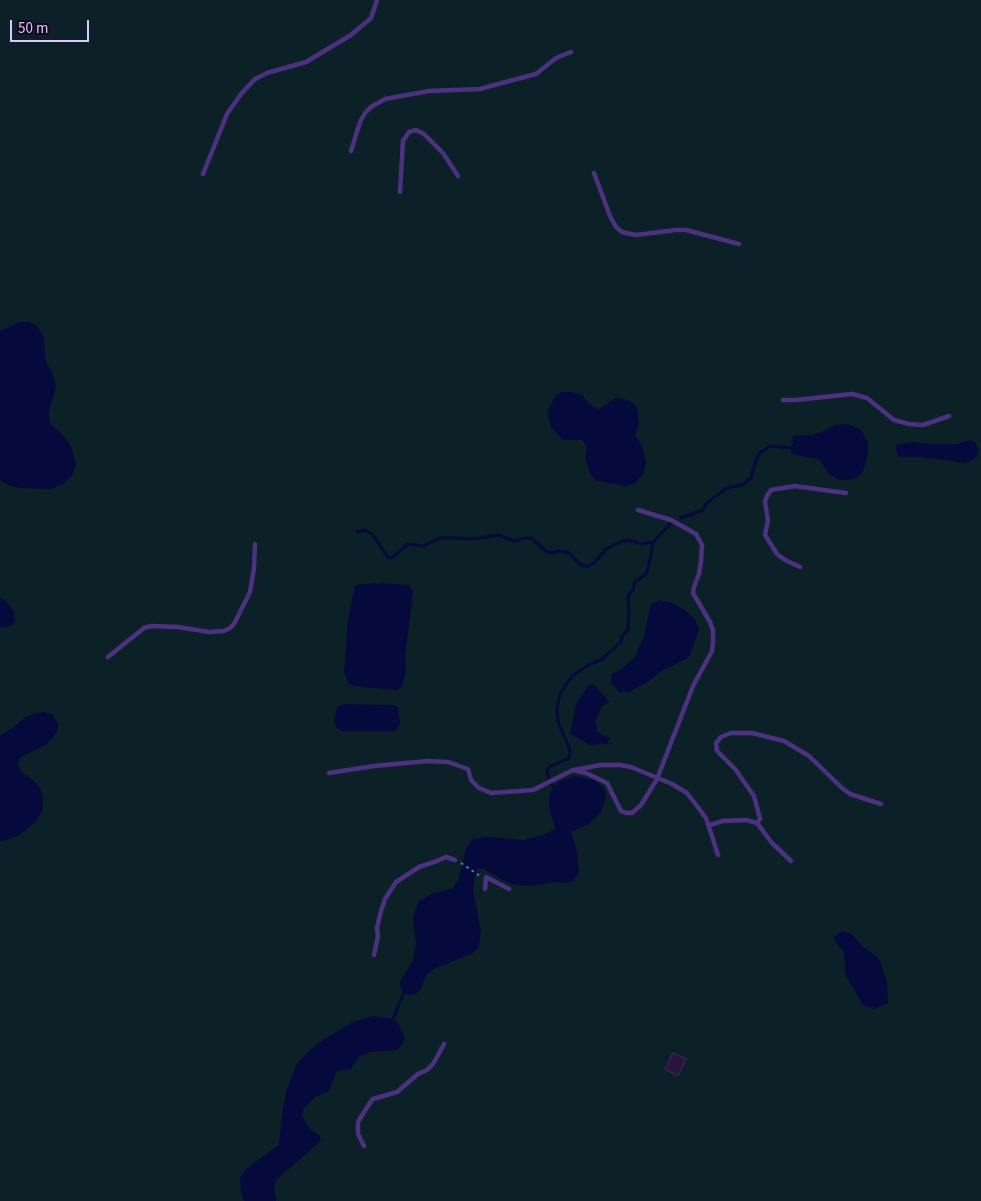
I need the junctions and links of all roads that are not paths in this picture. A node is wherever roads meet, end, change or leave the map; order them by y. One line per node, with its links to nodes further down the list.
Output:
1 (377, 0): 5 (lane)
2 (570, 52): 3 (lane)
3 (350, 151)
4 (594, 173): 8 (lane)
5 (203, 174)
6 (458, 176): 7 (lane)
7 (400, 192)
8 (739, 244)
9 (783, 400): 10 (lane)
10 (949, 416)
11 (846, 493): 14 (lane)
12 (638, 510): 18 (lane)
13 (255, 544): 15 (lane)
14 (800, 567)
15 (108, 657)
16 (573, 770): 17 (lane); 18 (lane); 18 (lane)
17 (329, 773)
18 (657, 779): 21 (lane)
19 (881, 804): 20 (lane)
20 (757, 823): 21 (lane); 24 (lane)
21 (710, 825): 22 (lane)
22 (718, 855)
23 (455, 860): 27 (lane)
24 (791, 861)
25 (485, 889): 26 (lane)
26 (508, 889)
27 (374, 955)
28 (444, 1044): 29 (lane)
29 (364, 1146)

